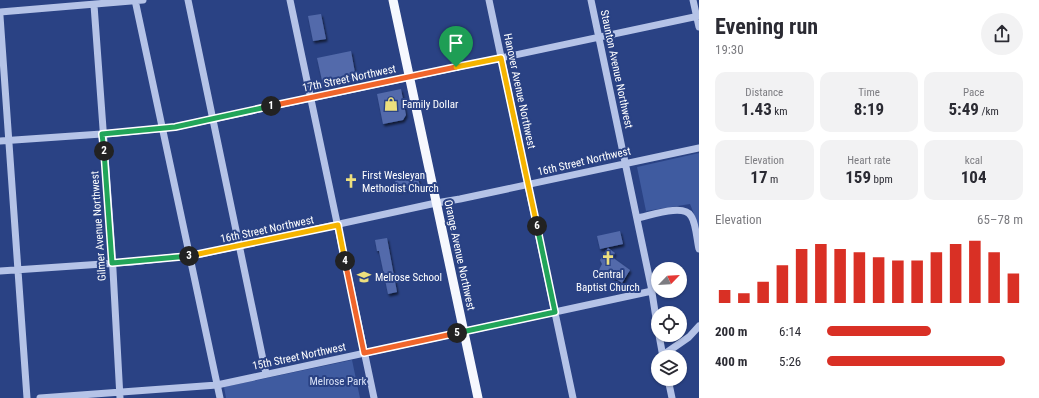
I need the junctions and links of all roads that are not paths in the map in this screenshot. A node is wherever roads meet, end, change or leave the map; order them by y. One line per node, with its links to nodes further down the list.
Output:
1 (138, 0): 8 (street); 18 (street)
2 (188, 0): 17 (street)
3 (290, 0): 16 (street)
4 (393, 0): 15 (main road, Orange Avenue Northwest)
5 (489, 0): 14 (street, Hanover Avenue Northwest)
6 (591, 0): 13 (street, Staunton Avenue Northwest)
7 (693, 0): 11 (street)
8 (94, 5): 9 (street); 19 (street, Gilmer Avenue Northwest)
9 (0, 12)
10 (0, 16): 21 (street)
11 (698, 16): 12 (street); 13 (street, 17th Street Northwest)
12 (699, 27)
13 (599, 36): 14 (street, 17th Street Northwest); 23 (street, Staunton Avenue Northwest)
14 (501, 58): 15 (street, 17th Street Northwest); 24 (street, Hanover Avenue Northwest)
15 (410, 76): 16 (street, 17th Street Northwest); 25 (main road, Orange Avenue Northwest)
16 (310, 98): 17 (street, 17th Street Northwest); 27 (street)
17 (213, 118): 18 (street, 17th Street Northwest); 28 (street)
18 (163, 129): 19 (street, 17th Street Northwest); 30 (street)
19 (102, 134): 21 (street, 17th Street Northwest); 31 (street, Gilmer Avenue Northwest)
20 (0, 141): 21 (street, 17th Street Northwest)
21 (9, 141): 32 (street)
22 (699, 148): 23 (street, 16th Street Northwest)
23 (626, 163): 24 (street, 16th Street Northwest); 26 (street, Staunton Avenue Northwest)
24 (528, 185): 25 (street, 16th Street Northwest); 36 (street, Hanover Avenue Northwest)
25 (436, 203): 27 (street, 16th Street Northwest); 38 (main road, Orange Avenue Northwest)
26 (637, 218): 29 (street); 34 (street, Staunton Avenue Northwest)
27 (338, 225): 28 (street, 16th Street Northwest); 40 (street)
28 (240, 246): 30 (street, 16th Street Northwest); 41 (street)
29 (699, 250)
30 (190, 256): 31 (street, 16th Street Northwest); 42 (street)
31 (112, 263): 32 (street, 16th Street Northwest); 44 (street, Gilmer Avenue Northwest)
32 (18, 270): 33 (street, 16th Street Northwest); 45 (street)
33 (0, 271)
34 (651, 286)
35 (651, 291): 36 (street, 15th Street Northwest)
36 (555, 312): 38 (street, 15th Street Northwest); 50 (street, Hanover Avenue Northwest)
37 (699, 326): 39 (street)
38 (464, 332): 40 (street, 15th Street Northwest); 49 (main road, Orange Avenue Northwest)
39 (671, 350)
40 (364, 353): 41 (street, 15th Street Northwest); 48 (street)
41 (266, 374): 42 (street, 15th Street Northwest)
42 (217, 385): 44 (street, 15th Street Northwest); 47 (street)
43 (669, 386): 51 (street)
44 (120, 395): 46 (street, 15th Street Northwest)
45 (27, 398)
46 (40, 398)
47 (220, 398)
48 (374, 398)
49 (478, 398)
50 (573, 398)
51 (672, 398)

